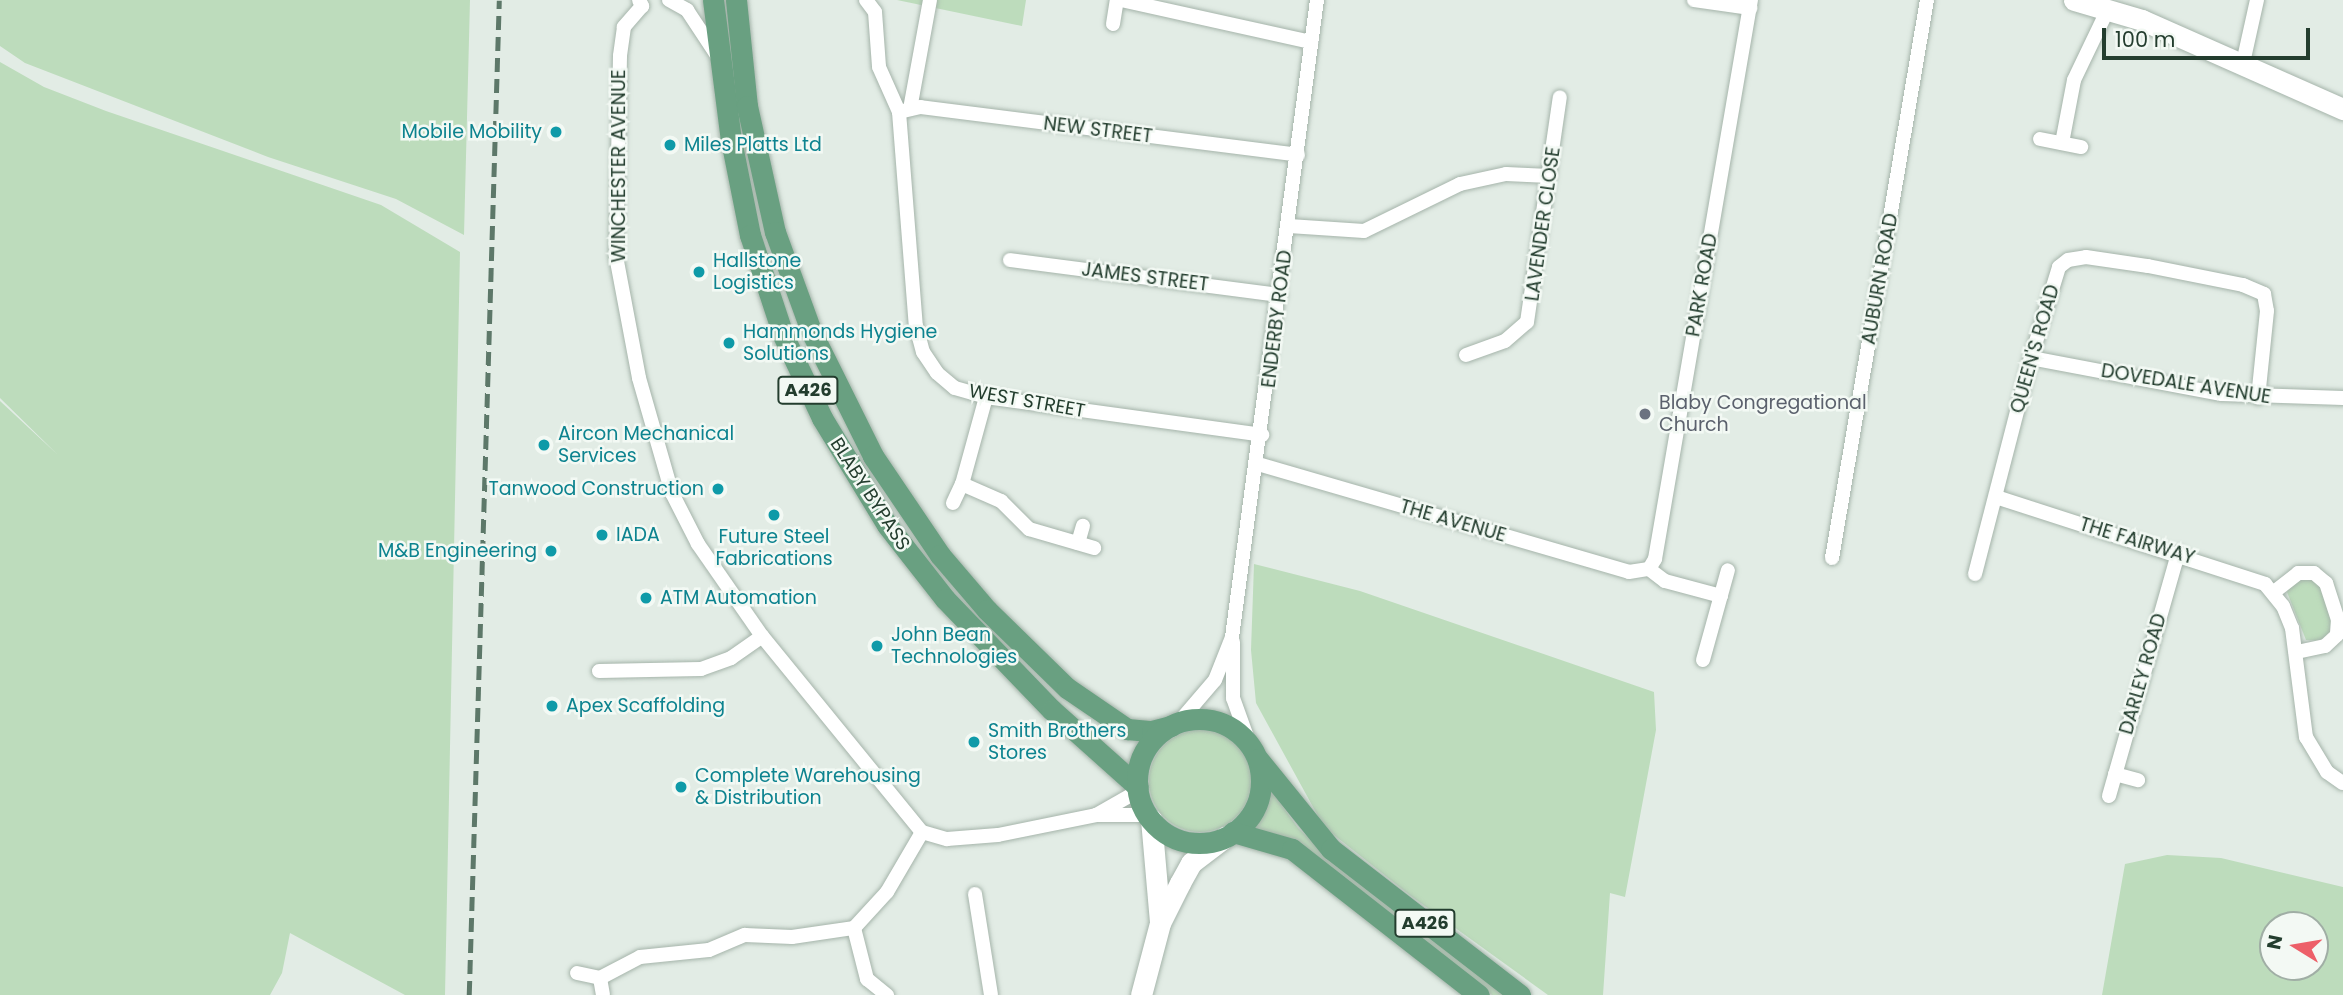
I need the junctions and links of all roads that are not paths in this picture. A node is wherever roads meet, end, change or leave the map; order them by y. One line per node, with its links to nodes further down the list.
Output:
1 (669, 0): 17 (street)
2 (713, 0): 17 (main road, BLABY BYPASS / A426)
3 (736, 0): 55 (main road, BLABY BYPASS / A426)
4 (866, 0): 21 (street)
5 (930, 0): 21 (street)
6 (1119, 0): 15 (street); 16 (street)
7 (1317, 0): 16 (street, ENDERBY ROAD)
8 (1694, 0): 13 (street)
9 (1927, 0): 44 (street, AUBURN ROAD)
10 (2074, 0): 14 (street)
11 (2257, 0): 18 (street)
12 (645, 2): 50 (street, WINCHESTER AVENUE)
13 (1750, 4): 45 (street, PARK ROAD)
14 (2108, 9): 18 (street); 23 (street)
15 (1113, 24)
16 (1311, 42): 25 (street, ENDERBY ROAD)
17 (719, 58): 60 (main road, BLABY BYPASS / A426)
18 (2242, 63): 20 (street)
19 (1560, 97): 26 (street, LAVENDER CLOSE)
20 (2343, 109)
21 (905, 110): 25 (street, NEW STREET); 32 (street, WEST STREET)
22 (2040, 139): 23 (street)
23 (2062, 143): 24 (street)
24 (2081, 147)
25 (1298, 155): 27 (street, ENDERBY ROAD)
26 (1549, 176): 27 (street); 30 (street, LAVENDER CLOSE)
27 (1289, 226): 29 (street, ENDERBY ROAD)
28 (1010, 260): 29 (street, JAMES STREET)
29 (1280, 295): 35 (street, ENDERBY ROAD)
30 (1466, 355)
31 (2031, 358): 33 (street, DOVEDALE AVENUE); 33 (street, QUEEN'S ROAD); 38 (street, QUEEN'S ROAD)
32 (986, 397): 35 (street, WEST STREET); 37 (street)
33 (2258, 398): 34 (street, DOVEDALE AVENUE)
34 (2343, 398)
35 (1262, 435): 36 (street, ENDERBY ROAD)
36 (1258, 464): 45 (street, THE AVENUE); 51 (street, ENDERBY ROAD)
37 (962, 484): 39 (street); 41 (street)
38 (1996, 497): 43 (street, THE FAIRWAY); 47 (street, QUEEN'S ROAD)
39 (954, 503)
40 (1083, 526): 41 (street)
41 (1078, 543): 42 (street)
42 (1094, 548)
43 (2178, 553): 48 (street, THE FAIRWAY); 57 (street, DARLEY ROAD)
44 (1832, 558)
45 (1649, 569): 49 (street)
46 (1728, 570): 49 (street)
47 (1975, 574)
48 (2274, 592): 52 (street); 52 (street)
49 (1721, 596): 53 (street)
50 (762, 636): 54 (street); 64 (street, WINCHESTER AVENUE)
51 (1232, 637): 55 (street, ENDERBY ROAD); 56 (street, ENDERBY ROAD)
52 (2296, 652): 59 (street)
53 (1703, 660)
54 (599, 671)
55 (1175, 724): 56 (main road); 60 (main road)
56 (1253, 752): 65 (main road); 76 (main road, A426)
57 (2115, 774): 58 (street); 61 (street, DARLEY ROAD)
58 (2138, 780)
59 (2343, 783)
60 (1138, 789): 62 (street); 63 (main road)
61 (2109, 796)
62 (1096, 815): 63 (street); 64 (street)
63 (1149, 817): 65 (main road); 67 (street)
64 (922, 832): 68 (street)
65 (1229, 835): 67 (street); 75 (main road, A426)
66 (975, 894): 73 (street)
67 (1160, 923): 74 (street)
68 (854, 928): 70 (street); 72 (street)
69 (577, 973): 70 (street)
70 (600, 978): 71 (street)
71 (603, 995)
72 (887, 995)
73 (991, 995)
74 (1141, 995)
75 (1479, 995)
76 (1520, 995)

